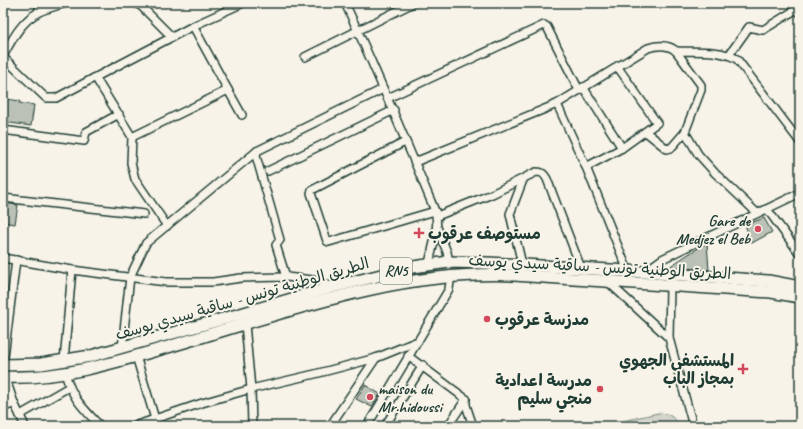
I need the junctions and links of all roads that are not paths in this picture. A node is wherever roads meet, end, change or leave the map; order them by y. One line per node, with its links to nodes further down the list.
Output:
1 (41, 3): 8 (street)
2 (66, 3): 8 (street)
3 (243, 3): 9 (street)
4 (345, 3): 10 (street)
5 (414, 3): 10 (street)
6 (140, 4): 11 (street)
7 (797, 8): 13 (street)
8 (38, 12): 14 (street)
9 (193, 26): 11 (street); 20 (street)
10 (358, 30): 15 (street); 18 (street)
11 (172, 37): 17 (street)
12 (676, 51): 13 (street); 16 (street); 28 (street)
13 (729, 55): 31 (street)
14 (3, 57): 17 (street)
15 (305, 57)
16 (617, 66): 19 (street); 27 (street)
17 (95, 77): 24 (street)
18 (383, 89): 21 (street); 33 (street)
19 (581, 89): 21 (street); 22 (street); 32 (street)
20 (228, 90): 25 (street); 29 (street)
21 (388, 98): 23 (street)
22 (557, 104): 34 (street); 35 (street)
23 (394, 110): 30 (street); 36 (street)
24 (119, 114): 26 (street); 29 (street)
25 (242, 114)
26 (3, 130)
27 (646, 132): 28 (street); 32 (street)
28 (685, 132): 41 (street)
29 (132, 137): 44 (street)
30 (405, 142): 34 (street); 43 (street)
31 (800, 142)
32 (622, 148): 35 (street)
33 (257, 152): 44 (street); 59 (street)
34 (415, 162): 43 (street)
35 (586, 167): 55 (street)
36 (268, 171)
37 (522, 180): 43 (street); 51 (street); 52 (street)
38 (800, 193): 40 (street)
39 (3, 198): 42 (street)
40 (767, 209): 41 (street); 46 (street)
41 (757, 213): 56 (street)
42 (144, 214)
43 (436, 214): 45 (street)
44 (167, 226): 58 (street)
45 (437, 227): 49 (street); 50 (street)
46 (800, 254)
47 (3, 258): 48 (street)
48 (16, 260): 53 (street); 73 (street)
49 (449, 262): 50 (main road, الطريق الوطنية تونس - ساقية سيدي يوسف / RN5); 51 (main road, الطريق الوطنية تونس - ساقية سيدي يوسف / RN5)
50 (429, 264): 62 (main road, الطريق الوطنية تونس - ساقية سيدي يوسف / RN5)
51 (521, 265): 54 (main road, الطريق الوطنية تونس - ساقية سيدي يوسف / RN5)
52 (581, 268): 54 (main road, الطريق الوطنية تونس - ساقية سيدي يوسف / RN5); 55 (main road, الطريق الوطنية تونس - ساقية سيدي يوسف / RN5)
53 (72, 270): 58 (street); 72 (street)
54 (539, 271): 57 (main road, الطريق الوطنية تونس - ساقية سيدي يوسف / RN5); 60 (main road, الطريق الوطنية تونس - ساقية سيدي يوسف / RN5)
55 (628, 271): 56 (main road, الطريق الوطنية تونس - ساقية سيدي يوسف / RN5)
56 (644, 272): 63 (main road, الطريق الوطنية تونس - ساقية سيدي يوسف / RN5)
57 (450, 276): 65 (main road, الطريق الوطنية تونس - ساقية سيدي يوسف / RN5); 67 (street)
58 (130, 277): 59 (street); 68 (street)
59 (286, 277): 62 (street)
60 (607, 281): 61 (main road, الطريق الوطنية تونس - ساقية سيدي يوسف / RN5); 66 (street)
61 (670, 286): 64 (main road, الطريق الوطنية تونس - ساقية سيدي يوسف / RN5); 66 (street)
62 (333, 287): 68 (main road, الطريق الوطنية تونس - ساقية سيدي يوسف / RN5)
63 (800, 287)
64 (800, 297)
65 (245, 324): 69 (main road, الطريق الوطنية تونس - ساقية سيدي يوسف / RN5); 78 (street)
66 (669, 338): 94 (street)
67 (418, 341): 70 (street); 71 (street)
68 (122, 348): 72 (main road, الطريق الوطنية تونس - ساقية سيدي يوسف / RN5)
69 (136, 356): 75 (main road, الطريق الوطنية تونس - ساقية سيدي يوسف / RN5); 84 (street)
70 (408, 356): 74 (street); 90 (street)
71 (376, 358): 78 (street); 89 (street)
72 (64, 361): 73 (main road, الطريق الوطنية تونس - ساقية سيدي يوسف / RN5)
73 (3, 365)
74 (423, 365): 80 (street); 91 (street)
75 (65, 373): 76 (main road, الطريق الوطنية تونس - ساقية سيدي يوسف / RN5); 77 (street)
76 (4, 377): 81 (street)
77 (69, 387): 83 (street); 86 (street)
78 (251, 388): 84 (street); 88 (street)
79 (3, 398): 81 (street)
80 (466, 399): 92 (street); 93 (street)
81 (14, 403): 82 (street); 83 (street)
82 (3, 408)
83 (20, 415): 85 (street)
84 (155, 419): 87 (street)
85 (25, 426)
86 (100, 426)
87 (134, 426)
88 (252, 426)
89 (330, 426)
90 (367, 426)
91 (385, 426)
92 (448, 426)
93 (473, 426)
94 (693, 426)

